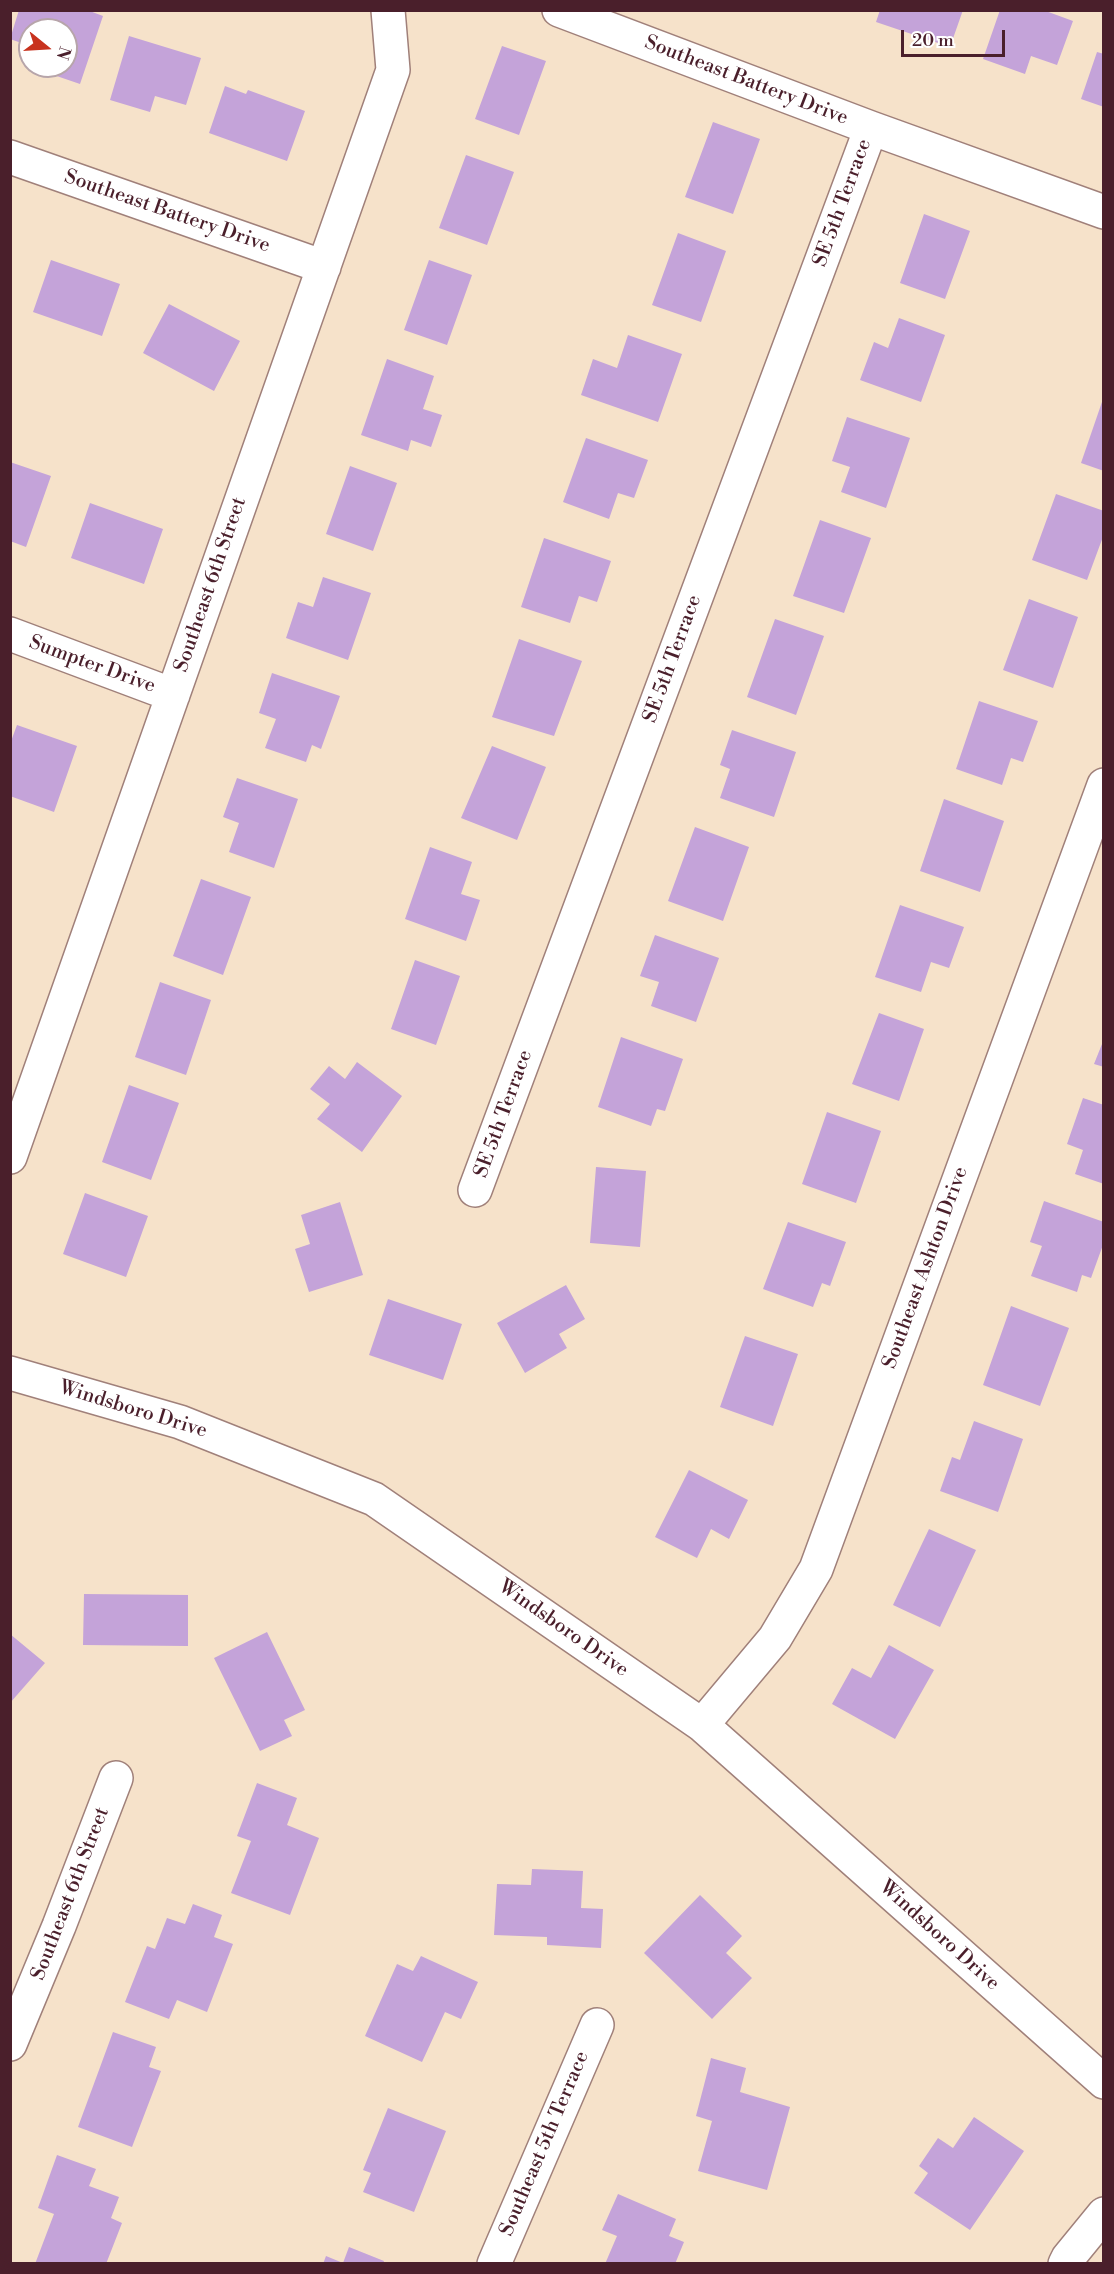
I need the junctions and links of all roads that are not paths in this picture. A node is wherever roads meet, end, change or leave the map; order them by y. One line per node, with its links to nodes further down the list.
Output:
1 (388, 10): 6 (street, Southeast 6th Street)
2 (559, 10): 3 (street, Southeast Battery Drive)
3 (871, 128): 5 (street, Southeast Battery Drive); 12 (street, SE 5th Terrace)
4 (10, 158): 6 (street, Southeast Battery Drive)
5 (1104, 212)
6 (324, 267): 8 (street, Southeast 6th Street)
7 (10, 634): 8 (street, Sumpter Drive)
8 (173, 695): 10 (street, Southeast 6th Street)
9 (1104, 785): 14 (street, Southeast Ashton Drive)
10 (17, 1120): 11 (street, Southeast 6th Street)
11 (10, 1157)
12 (475, 1190)
13 (10, 1373): 14 (street, Windsboro Drive)
14 (702, 1725): 18 (street, Windsboro Drive)
15 (116, 1778): 17 (street, Southeast 6th Street)
16 (597, 2025): 20 (street, Southeast 5th Terrace)
17 (10, 2044)
18 (1104, 2082)
19 (1104, 2214): 21 (street)
20 (494, 2264)
21 (1065, 2264)

